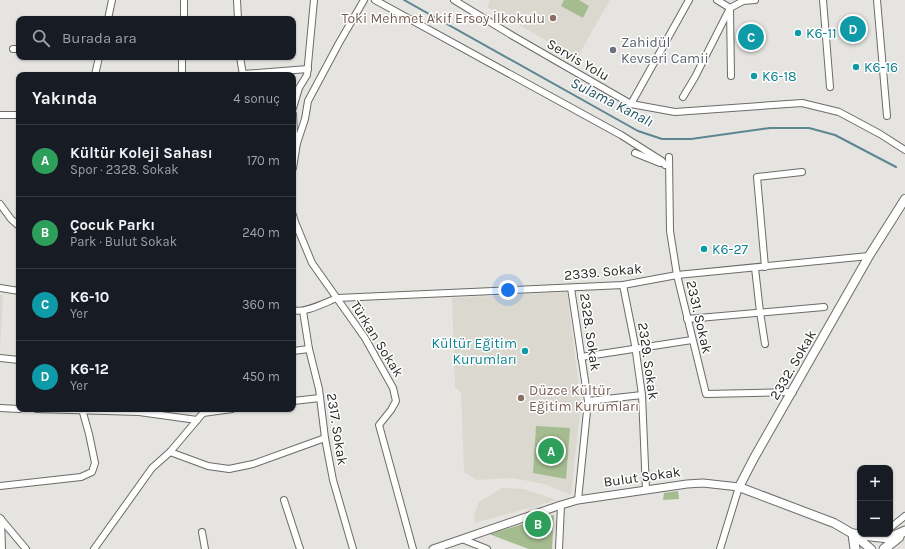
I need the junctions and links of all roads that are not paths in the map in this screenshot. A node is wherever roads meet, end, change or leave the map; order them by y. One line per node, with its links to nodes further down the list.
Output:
1 (112, 0): 14 (street)
2 (184, 0): 15 (street)
3 (237, 0): 16 (street)
4 (314, 0): 20 (street)
5 (364, 0): 34 (street)
6 (375, 0): 39 (street)
7 (454, 0): 29 (street, Servis Yolu)
8 (689, 0): 29 (street)
9 (718, 0): 13 (street)
10 (755, 0): 13 (street)
11 (823, 0): 26 (street)
12 (877, 0): 32 (street)
13 (730, 8): 25 (street); 27 (street)
14 (109, 16)
15 (184, 16)
16 (238, 16)
17 (98, 60): 21 (street)
18 (182, 60): 22 (street)
19 (241, 60): 23 (street)
20 (308, 69): 24 (street); 28 (street)
21 (96, 72)
22 (182, 72)
23 (243, 72)
24 (269, 72)
25 (732, 76)
26 (830, 87)
27 (683, 97)
28 (296, 98)
29 (631, 104): 36 (street, Servis Yolu)
30 (0, 115): 31 (street)
31 (16, 115)
32 (887, 116)
33 (296, 140): 34 (street)
34 (297, 143): 35 (street)
35 (296, 149)
36 (905, 150)
37 (635, 153): 39 (street)
38 (669, 157): 39 (street, 2331. Sokak)
39 (668, 166): 48 (street, 2331. Sokak)
40 (802, 172): 46 (street)
41 (905, 199): 45 (main road, 2332. Sokak)
42 (0, 204): 44 (street)
43 (296, 222): 53 (street)
44 (16, 223)
45 (870, 256): 46 (street, 2339. Sokak); 67 (main road, 2332. Sokak)
46 (765, 267): 47 (street, 2339. Sokak)
47 (755, 268): 48 (street, 2339. Sokak); 57 (street)
48 (677, 275): 49 (street, 2339. Sokak); 58 (street, 2331. Sokak)
49 (623, 285): 51 (street, 2339. Sokak); 62 (street, 2329. Sokak)
50 (0, 288): 52 (street)
51 (571, 288): 53 (street, 2339. Sokak); 64 (street, 2328. Sokak)
52 (16, 291)
53 (337, 298): 56 (street, Türkan Sokak); 101 (street, Türkan Sokak)
54 (824, 307): 57 (street)
55 (296, 311): 56 (street, Türkan Sokak)
56 (303, 311): 61 (street, 2317. Sokak)
57 (760, 312): 58 (street); 60 (street)
58 (688, 319): 59 (street, 2331. Sokak)
59 (692, 340): 62 (street); 67 (street, 2331. Sokak)
60 (765, 344)
61 (309, 349): 63 (street); 69 (street, 2317. Sokak)
62 (636, 349): 64 (street); 68 (street, 2329. Sokak)
63 (296, 351)
64 (581, 357): 71 (street, 2328. Sokak)
65 (0, 358): 66 (street)
66 (16, 360)
67 (793, 392): 81 (main road, 2332. Sokak)
68 (642, 395): 71 (street); 82 (street, 2329. Sokak)
69 (320, 398): 70 (street); 78 (street, 2317. Sokak)
70 (296, 401)
71 (588, 401): 84 (street, 2328. Sokak)
72 (0, 408): 73 (street)
73 (16, 409)
74 (83, 412): 80 (street)
75 (139, 412): 77 (street)
76 (202, 412): 77 (street)
77 (197, 420): 79 (street)
78 (325, 438): 79 (street); 100 (street, 2317. Sokak)
79 (170, 452): 97 (street)
80 (0, 486)
81 (739, 487): 82 (street, Bulut Sokak); 91 (main road, Bulut Sokak); 105 (street)
82 (646, 490): 84 (street, Bulut Sokak)
83 (284, 500): 99 (street)
84 (578, 500): 85 (street, Bulut Sokak)
85 (561, 505): 94 (street, Bulut Sokak); 104 (street)
86 (905, 516): 88 (street)
87 (0, 517): 95 (street); 96 (street)
88 (893, 526)
89 (202, 532): 98 (street)
90 (905, 532): 93 (main road); 109 (main road)
91 (853, 534): 92 (main road); 106 (main road); 107 (main road); 108 (main road)
92 (857, 534)
93 (893, 537)
94 (462, 539): 102 (street, Bulut Sokak); 103 (street)
95 (2, 549)
96 (26, 549)
97 (94, 549)
98 (205, 549)
99 (300, 549)
100 (353, 549)
101 (413, 549)
102 (432, 549)
103 (487, 549)
104 (559, 549)
105 (720, 549)
106 (855, 549)
107 (864, 549)
108 (871, 549)
109 (884, 549)

